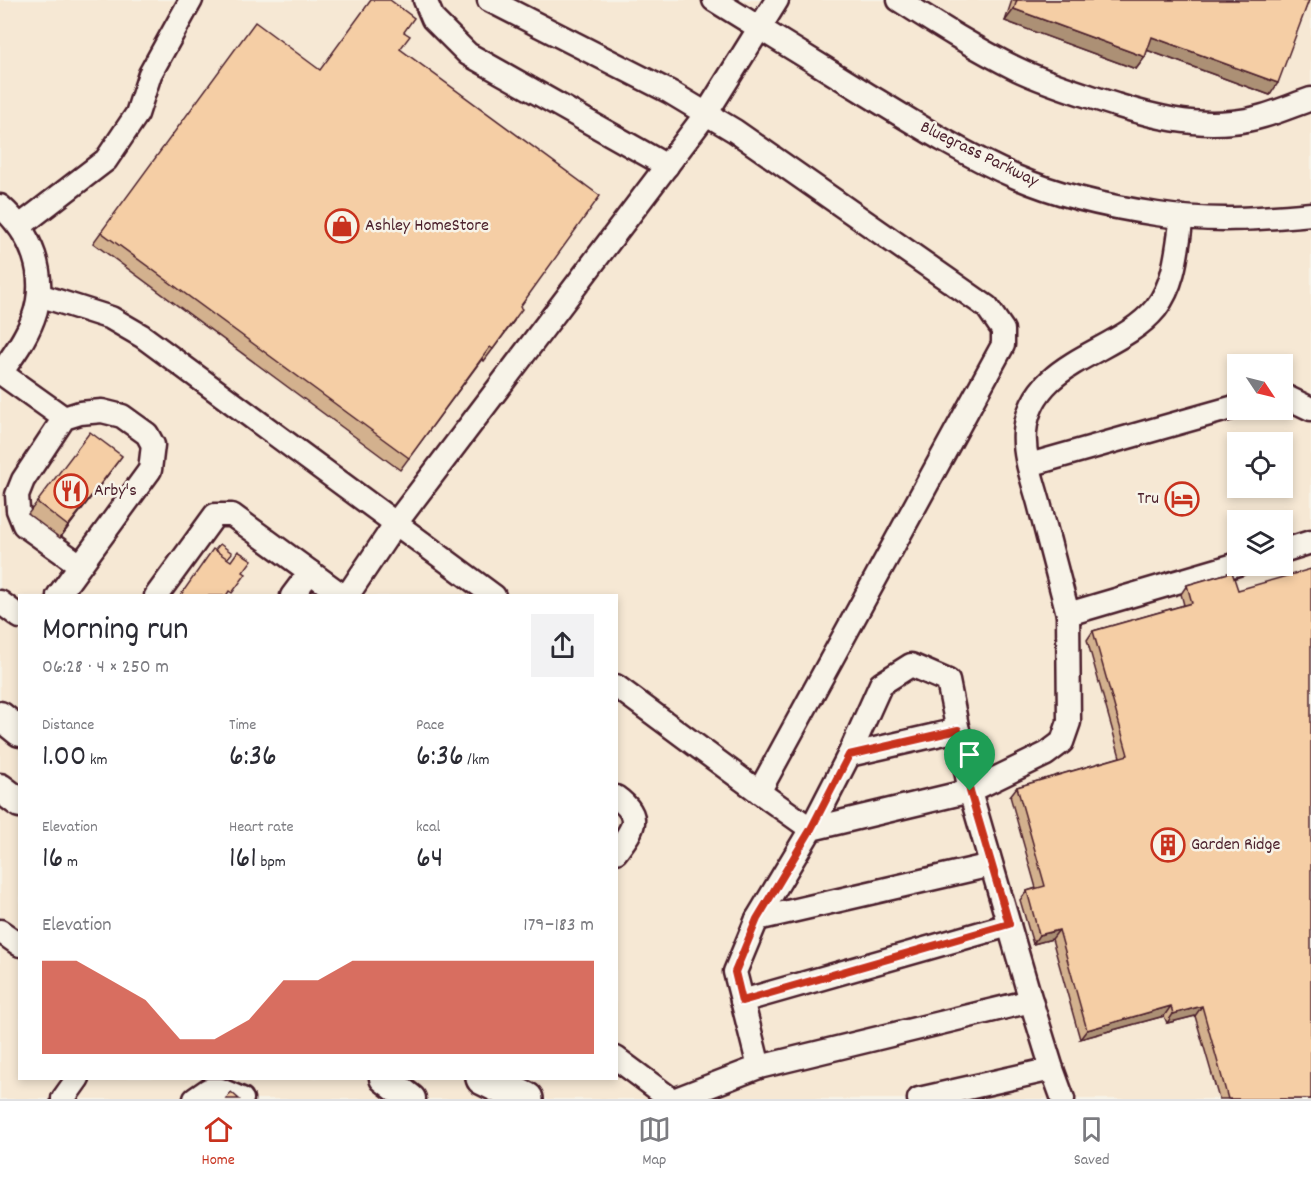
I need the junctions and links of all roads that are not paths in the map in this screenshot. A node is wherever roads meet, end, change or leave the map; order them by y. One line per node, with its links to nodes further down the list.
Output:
1 (190, 0): 14 (street)
2 (425, 0): 10 (street)
3 (489, 0): 9 (street)
4 (714, 0): 7 (street, Bluegrass Parkway)
5 (777, 0): 7 (street)
6 (899, 0): 8 (street)
7 (758, 28): 9 (street); 13 (street, Bluegrass Parkway)
8 (1311, 99)
9 (706, 114): 10 (street); 44 (street)
10 (667, 165): 22 (street)
11 (0, 206): 14 (street)
12 (1311, 214): 13 (street, Bluegrass Parkway)
13 (1182, 217): 21 (street)
14 (20, 226): 15 (street)
15 (39, 295): 16 (street); 22 (street)
16 (1, 374): 20 (street)
17 (1293, 400): 19 (street)
18 (1227, 409): 21 (street)
19 (1311, 409)
20 (64, 418): 25 (street); 25 (street)
21 (1029, 465): 35 (street)
22 (396, 523): 32 (street); 33 (street)
23 (1311, 542): 24 (street)
24 (1293, 547)
25 (80, 565): 28 (street)
26 (1227, 567): 35 (street)
27 (310, 572): 29 (street); 30 (street); 31 (street)
28 (59, 594)
29 (157, 594)
30 (294, 594)
31 (342, 594)
32 (346, 594)
33 (491, 594)
34 (0, 602): 36 (street)
35 (1068, 614): 43 (street)
36 (18, 615)
37 (618, 687): 44 (street)
38 (0, 717): 39 (main road)
39 (18, 730)
40 (958, 730): 41 (street); 41 (street); 43 (street)
41 (849, 755): 47 (street)
42 (0, 788): 46 (main road)
43 (970, 791): 47 (street); 49 (street)
44 (759, 792): 47 (street)
45 (618, 798): 48 (street)
46 (18, 802)
47 (811, 829): 50 (street)
48 (618, 849)
49 (991, 865): 50 (street); 51 (street)
50 (757, 919): 54 (street)
51 (1009, 924): 54 (street); 55 (street)
52 (0, 931): 53 (street)
53 (18, 944)
54 (742, 1001): 57 (street)
55 (1031, 1001): 57 (street); 58 (street)
56 (618, 1059): 69 (street)
57 (759, 1067): 70 (street)
58 (1052, 1069): 71 (street); 72 (street)
59 (77, 1080): 63 (street)
60 (387, 1080): 66 (main road)
61 (484, 1080): 67 (main road)
62 (486, 1080): 68 (highway)
63 (63, 1099)
64 (195, 1099): 65 (street)
65 (242, 1099)
66 (411, 1099)
67 (506, 1099)
68 (526, 1099)
69 (671, 1099)
70 (676, 1099)
71 (919, 1099)
72 (1063, 1099)

